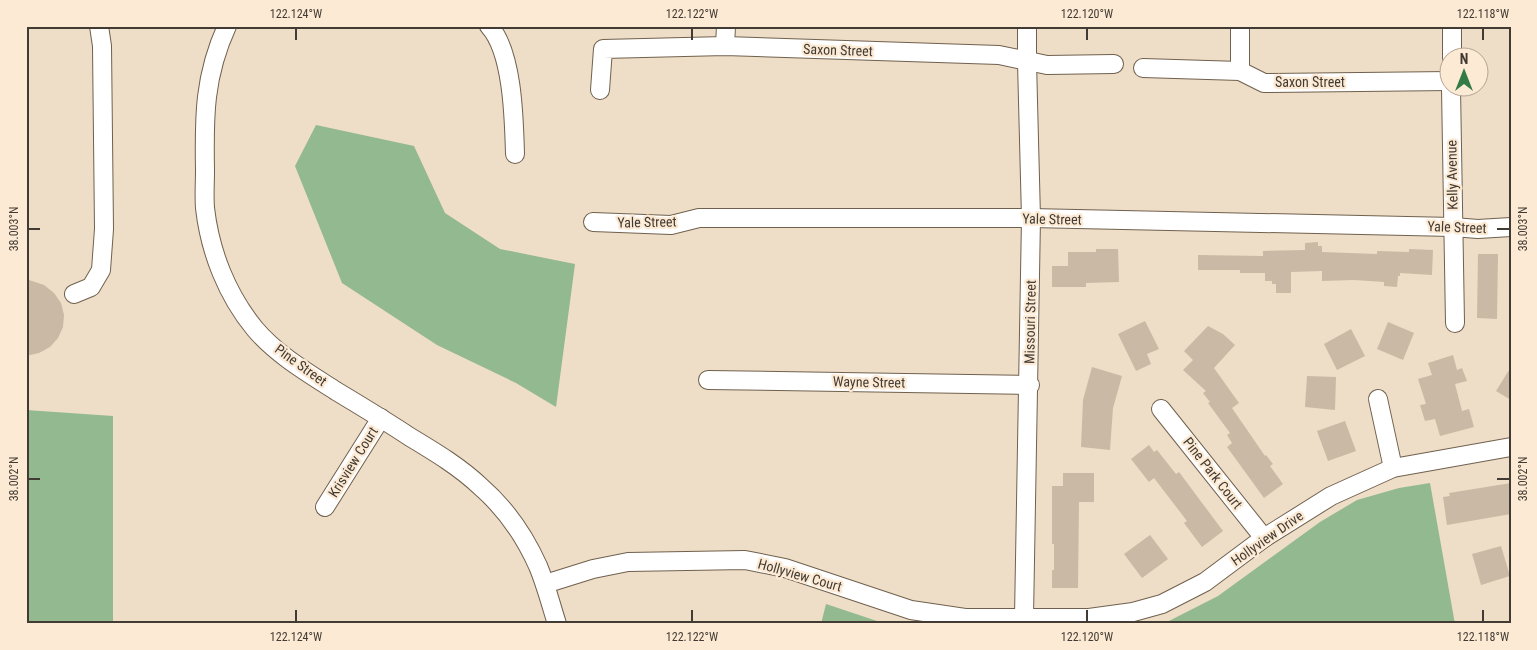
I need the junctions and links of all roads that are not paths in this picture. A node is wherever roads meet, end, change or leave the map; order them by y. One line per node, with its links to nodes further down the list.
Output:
1 (99, 26): 22 (street)
2 (227, 26): 28 (street, Pine Street)
3 (489, 26): 17 (street)
4 (726, 26): 8 (street)
5 (1027, 26): 10 (street, Missouri Street)
6 (1240, 26): 13 (street)
7 (1452, 26): 9 (street)
8 (725, 46): 10 (street, Saxon Street); 15 (street, Saxon Street)
9 (1452, 48)
10 (1027, 62): 11 (street, Saxon Street); 18 (street, Missouri Street)
11 (1114, 64)
12 (1144, 68): 13 (street, Saxon Street)
13 (1240, 71): 14 (street, Saxon Street)
14 (1440, 81)
15 (600, 90)
16 (1451, 98): 20 (street, Kelly Avenue)
17 (515, 154)
18 (1031, 218): 19 (street, Yale Street); 20 (street, Yale Street); 25 (street, Missouri Street)
19 (593, 222)
20 (1453, 227): 21 (street, Yale Street); 23 (street, Kelly Avenue)
21 (1511, 227)
22 (74, 294)
23 (1455, 322)
24 (708, 380): 25 (street, Wayne Street)
25 (1030, 385): 34 (street, Missouri Street)
26 (1378, 399): 30 (street)
27 (1162, 409): 32 (street, Pine Park Court)
28 (381, 418): 31 (street, Krisview Court); 33 (street, Pine Street)
29 (1511, 447): 30 (street, Hollyview Drive)
30 (1393, 468): 32 (street, Hollyview Drive)
31 (325, 507)
32 (1264, 538): 34 (street, Hollyview Drive)
33 (545, 584): 34 (street, Hollyview Court); 35 (street, Pine Street)
34 (1024, 617)
35 (557, 624)

